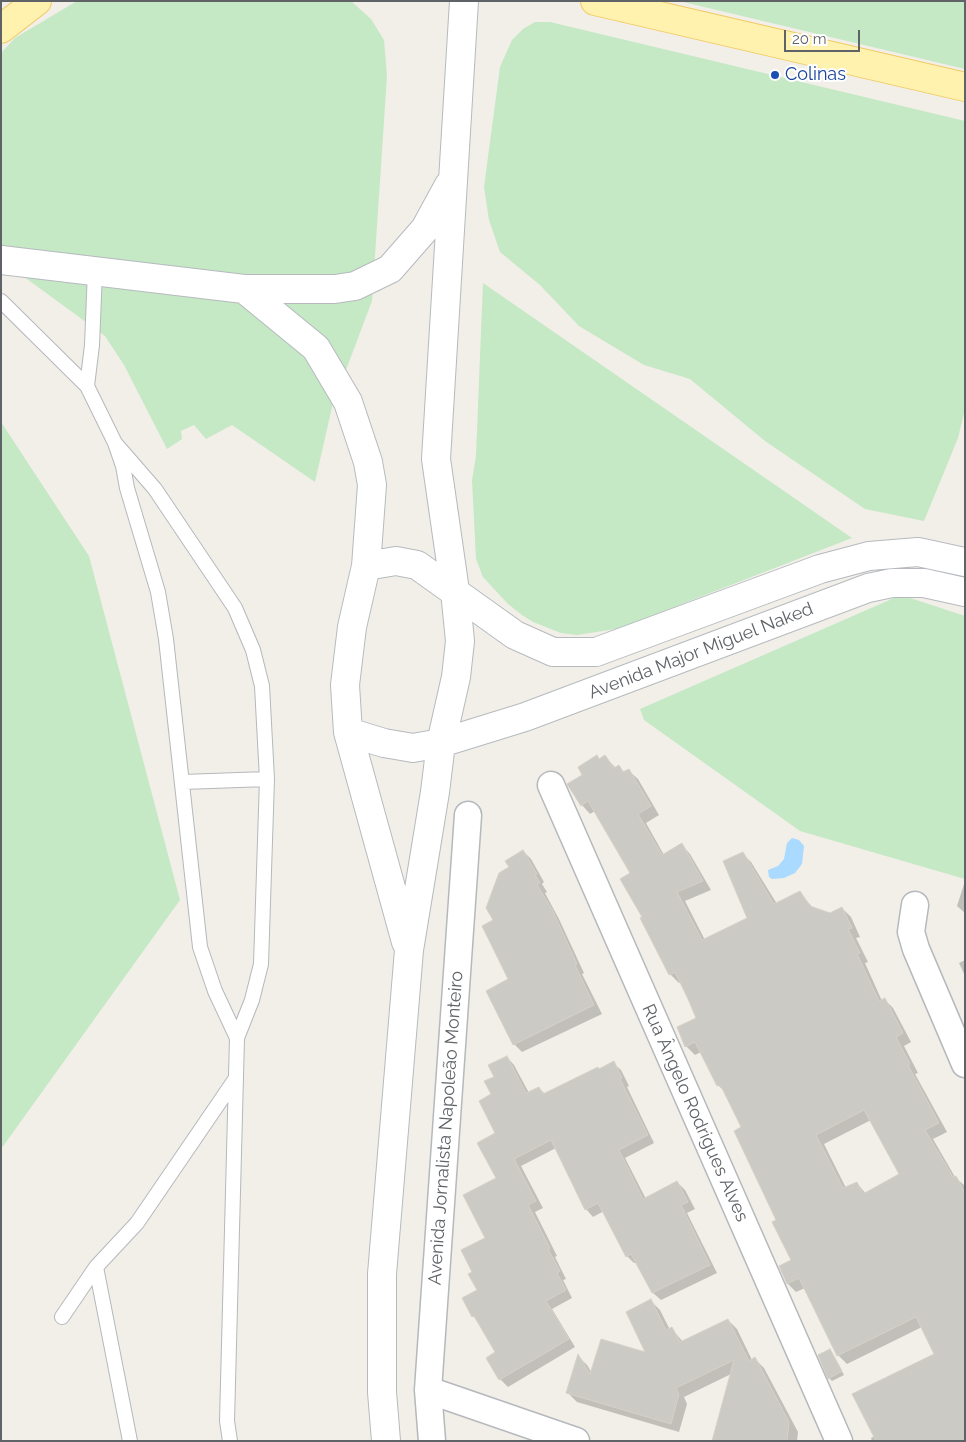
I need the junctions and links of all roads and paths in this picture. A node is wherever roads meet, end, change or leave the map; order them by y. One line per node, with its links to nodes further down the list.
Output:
1 (37, 1): 4 (main road)
2 (464, 1): 6 (main road)
3 (595, 1): 5 (main road)
4 (1, 29)
5 (965, 86)
6 (453, 179): 9 (main road); 15 (main road)
7 (1, 260): 8 (main road)
8 (95, 271): 9 (main road); 11 (lane)
9 (244, 289): 14 (main road)
10 (1, 301): 11 (lane)
11 (87, 386): 12 (lane)
12 (115, 444): 19 (lane); 20 (lane)
13 (965, 562): 15 (main road, Avenida Major Miguel Naked)
14 (366, 566): 15 (main road, Avenida Major Miguel Naked); 17 (main road)
15 (455, 590): 18 (main road)
16 (965, 592): 18 (main road, Avenida Major Miguel Naked)
17 (348, 732): 18 (main road, Avenida Major Miguel Naked); 24 (main road)
18 (441, 743): 24 (main road)
19 (267, 779): 20 (lane); 25 (lane)
20 (183, 782): 25 (lane)
21 (551, 785): 36 (street, Rua Ângelo Rodrigues Alves)
22 (468, 816): 30 (street, Avenida Jornalista Napoleão Monteiro)
23 (915, 905): 26 (street)
24 (409, 950): 33 (main road)
25 (238, 1038): 27 (lane)
26 (965, 1064)
27 (236, 1077): 28 (lane); 32 (lane)
28 (96, 1267): 29 (lane); 31 (lane)
29 (62, 1316)
30 (428, 1390): 34 (street, Avenida Jornalista Napoleão Monteiro); 35 (street)
31 (130, 1441)
32 (230, 1441)
33 (386, 1441)
34 (432, 1441)
35 (576, 1441)
36 (839, 1441)

